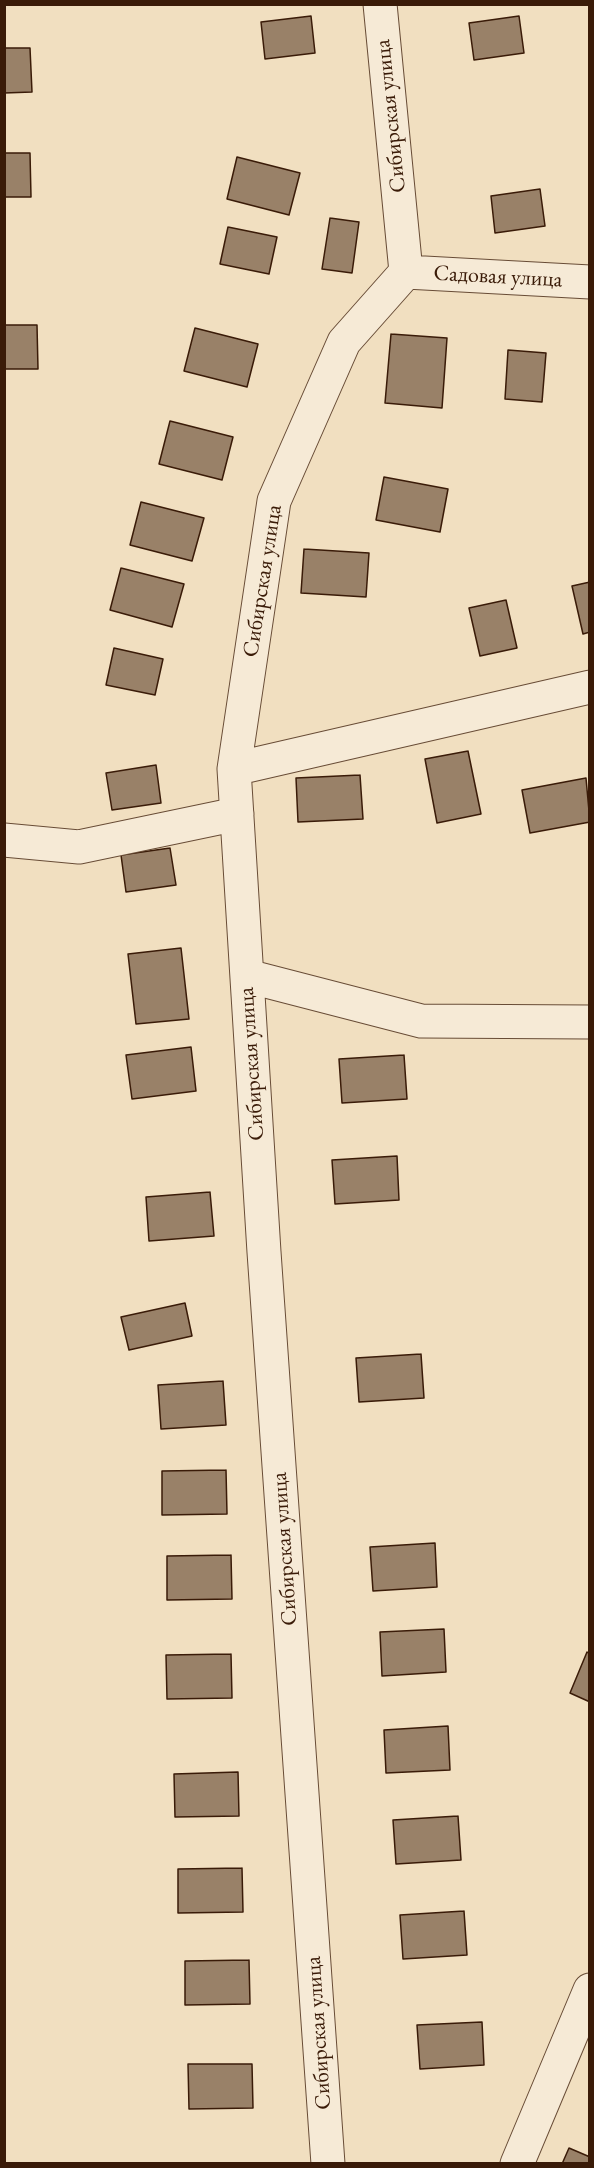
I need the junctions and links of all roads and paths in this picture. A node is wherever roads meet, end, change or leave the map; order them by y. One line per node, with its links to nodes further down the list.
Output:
1 (380, 4): 2 (street, Сибирская улица)
2 (406, 272): 3 (street, Садовая улица); 5 (street, Сибирская улица)
3 (590, 282)
4 (590, 687): 5 (street)
5 (234, 769): 6 (street, Сибирская улица)
6 (237, 814): 7 (street); 8 (street, Сибирская улица)
7 (4, 840)
8 (247, 976): 9 (street); 11 (street, Сибирская улица)
9 (590, 1022)
10 (590, 1990): 12 (street)
11 (328, 2163)
12 (517, 2163)

